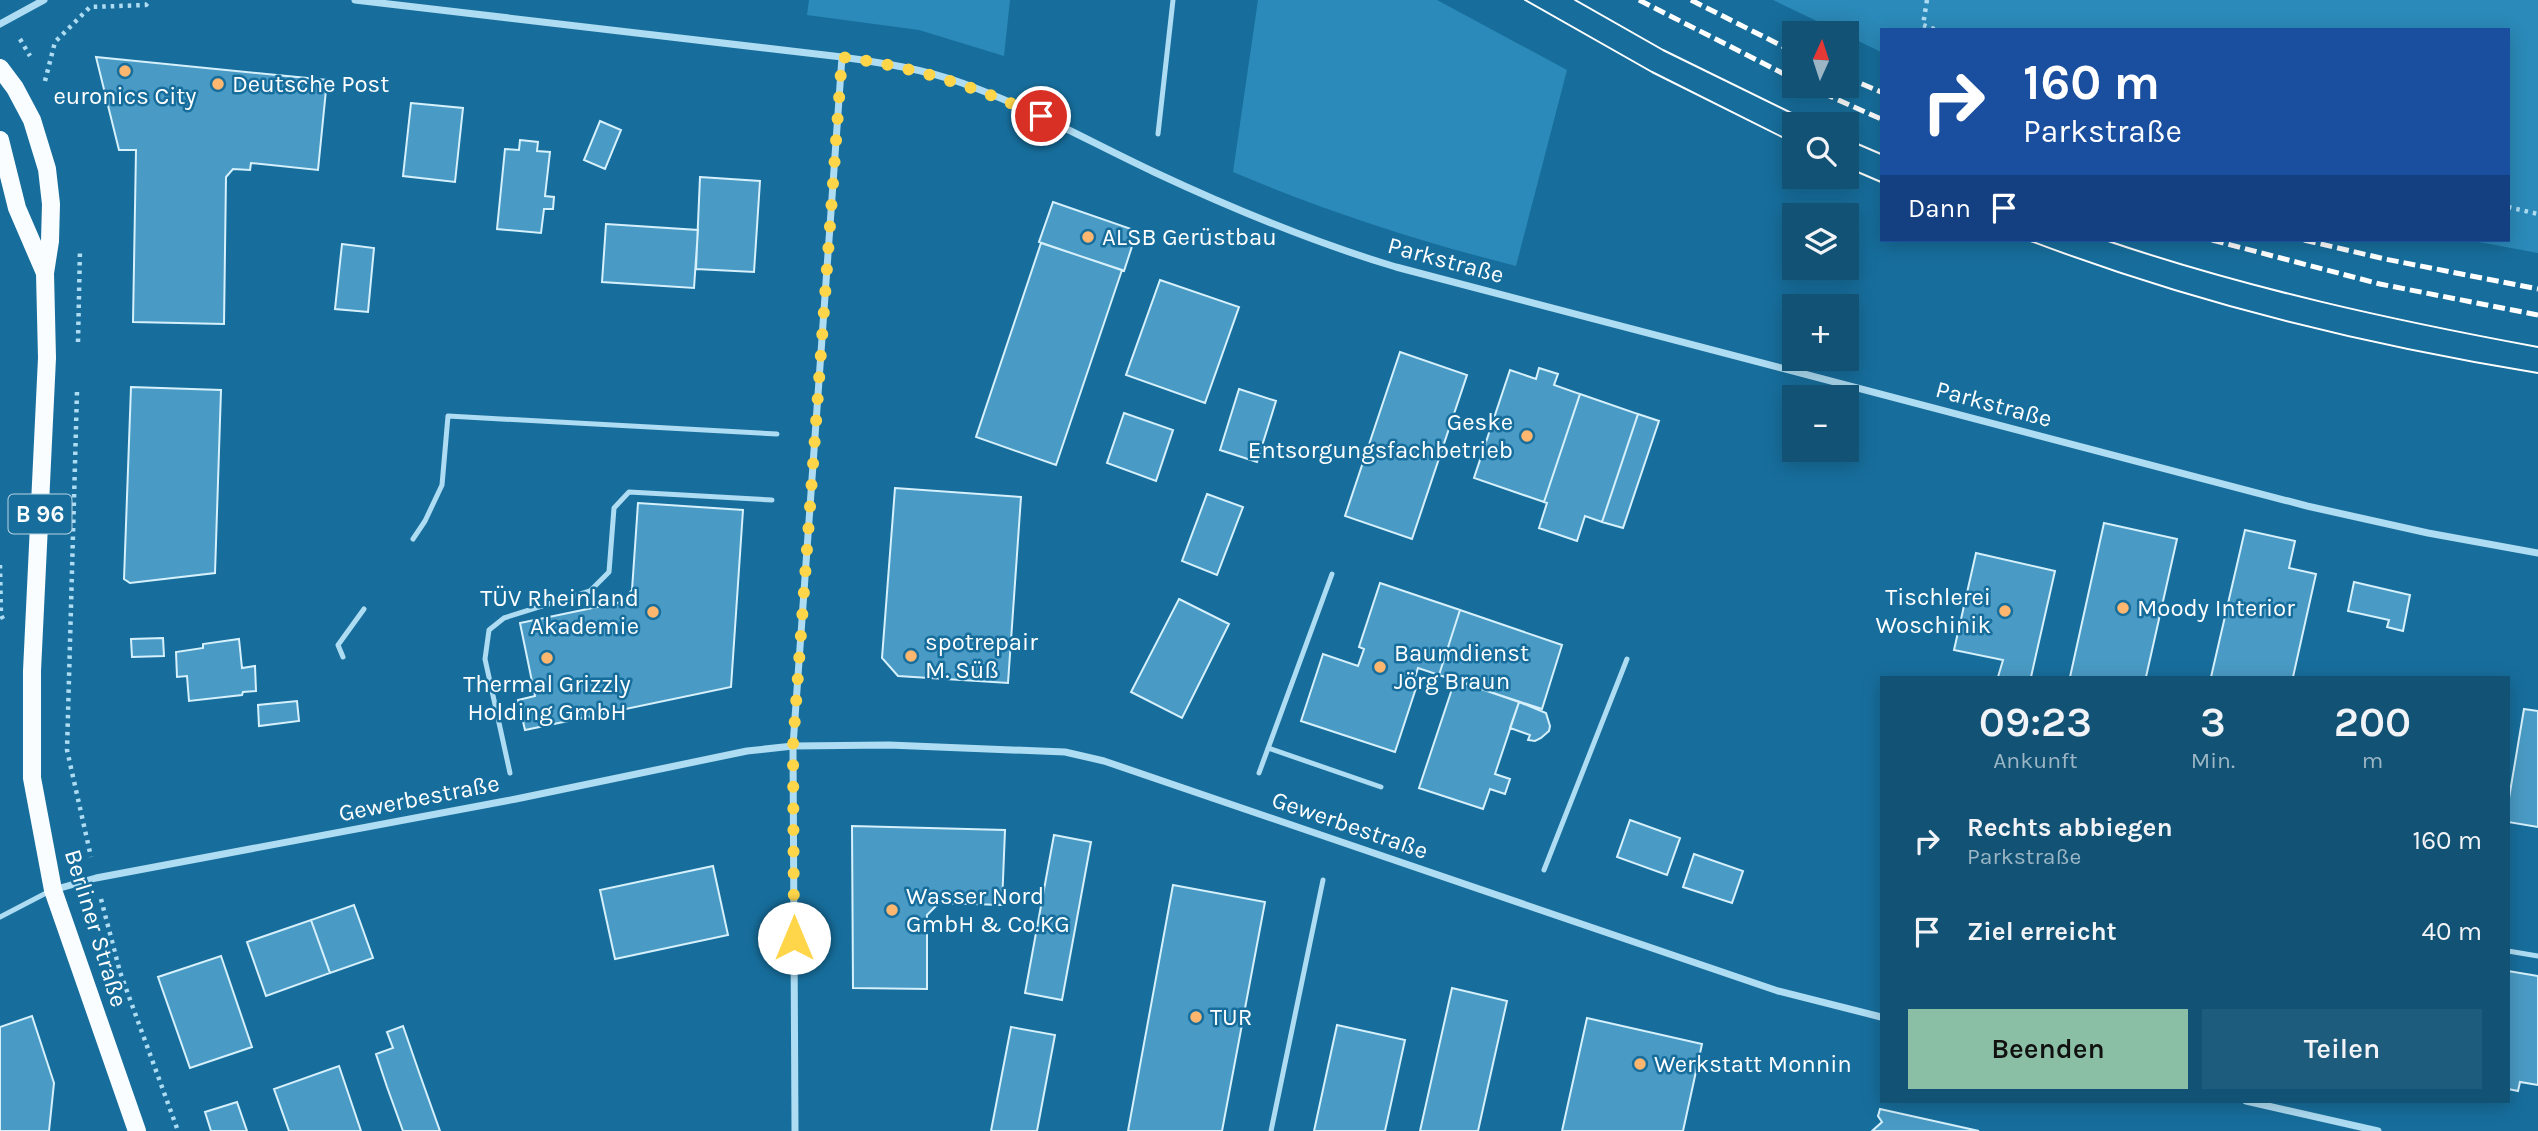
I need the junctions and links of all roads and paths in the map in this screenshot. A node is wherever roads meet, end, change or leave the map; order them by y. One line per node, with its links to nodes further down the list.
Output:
1 (44, 0): 7 (street)
2 (150, 0): 11 (path)
3 (355, 0): 6 (street, Parkstraße)
4 (1173, 0): 12 (lane)
5 (1927, 0): 8 (path)
6 (369, 1): 9 (street, Parkstraße)
7 (0, 24)
8 (1931, 28)
9 (842, 57): 20 (street, Parkstraße); 25 (street)
10 (0, 68): 16 (main road, Berliner Straße / B 96)
11 (45, 82)
12 (1158, 134)
13 (0, 139): 16 (main road, Berliner Straße / B 96)
14 (2510, 208): 15 (path)
15 (2538, 215)
16 (45, 272): 32 (main road, Berliner Straße / B 96)
17 (777, 434): 19 (lane)
18 (772, 500): 27 (lane)
19 (413, 540)
20 (2538, 553)
21 (1332, 574): 26 (lane)
22 (364, 609): 23 (lane)
23 (343, 656)
24 (1627, 659): 30 (lane)
25 (793, 746): 32 (street, Gewerbestraße); 36 (street, Gewerbestraße); 39 (street)
26 (1268, 748): 28 (lane); 29 (lane)
27 (510, 773)
28 (1259, 773)
29 (1381, 787)
30 (1544, 870)
31 (1323, 880): 40 (lane)
32 (53, 890): 33 (lane); 38 (main road, Berliner Straße / B 96)
33 (0, 917)
34 (2510, 951): 35 (lane)
35 (2538, 956)
36 (1880, 1017)
37 (2255, 1103): 41 (street)
38 (137, 1131)
39 (795, 1131)
40 (1271, 1131)
41 (2378, 1131)

